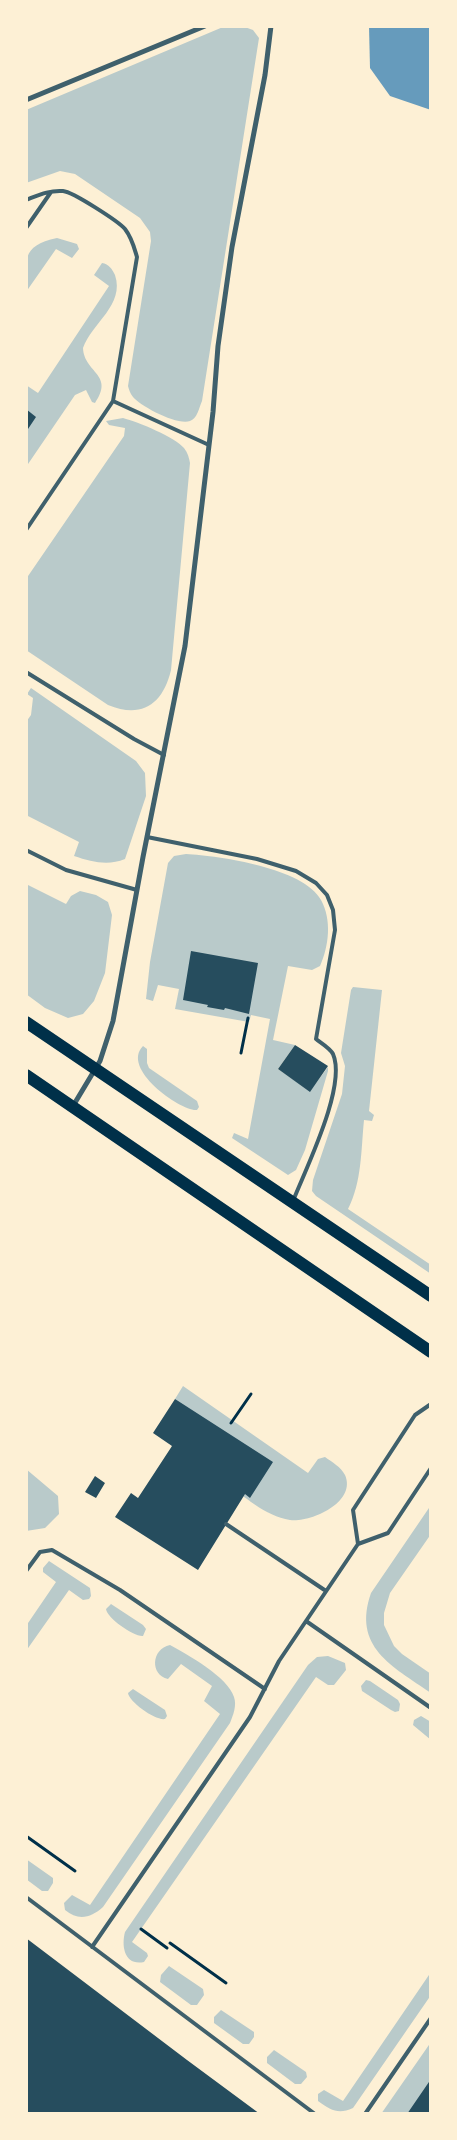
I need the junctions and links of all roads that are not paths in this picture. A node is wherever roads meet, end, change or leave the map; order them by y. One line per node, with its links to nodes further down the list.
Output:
1 (205, 26): 3 (street)
2 (271, 26): 8 (street)
3 (26, 100)
4 (51, 192): 5 (lane); 6 (lane); 7 (lane)
5 (26, 200)
6 (26, 228)
7 (113, 401): 8 (lane); 9 (lane)
8 (209, 445): 11 (street)
9 (26, 530)
10 (26, 672): 11 (lane)
11 (164, 755): 12 (street)
12 (147, 837): 14 (street); 19 (lane)
13 (26, 850): 14 (lane)
14 (137, 890): 16 (street)
15 (26, 1022): 16 (main road)
16 (96, 1069): 18 (street); 19 (main road)
17 (26, 1075): 18 (main road)
18 (73, 1106): 21 (main road)
19 (292, 1203): 20 (main road)
20 (431, 1296)
21 (431, 1352)
22 (431, 1404): 25 (lane)
23 (431, 1468): 25 (lane)
24 (226, 1524): 27 (lane)
25 (358, 1544): 27 (lane)
26 (26, 1571): 29 (lane)
27 (326, 1592): 28 (lane)
28 (306, 1621): 29 (lane); 30 (lane)
29 (265, 1688): 32 (lane)
30 (431, 1708)
31 (26, 1897): 32 (lane)
32 (92, 1947): 34 (lane)
33 (431, 2018): 35 (lane)
34 (315, 2114)
35 (365, 2114)

